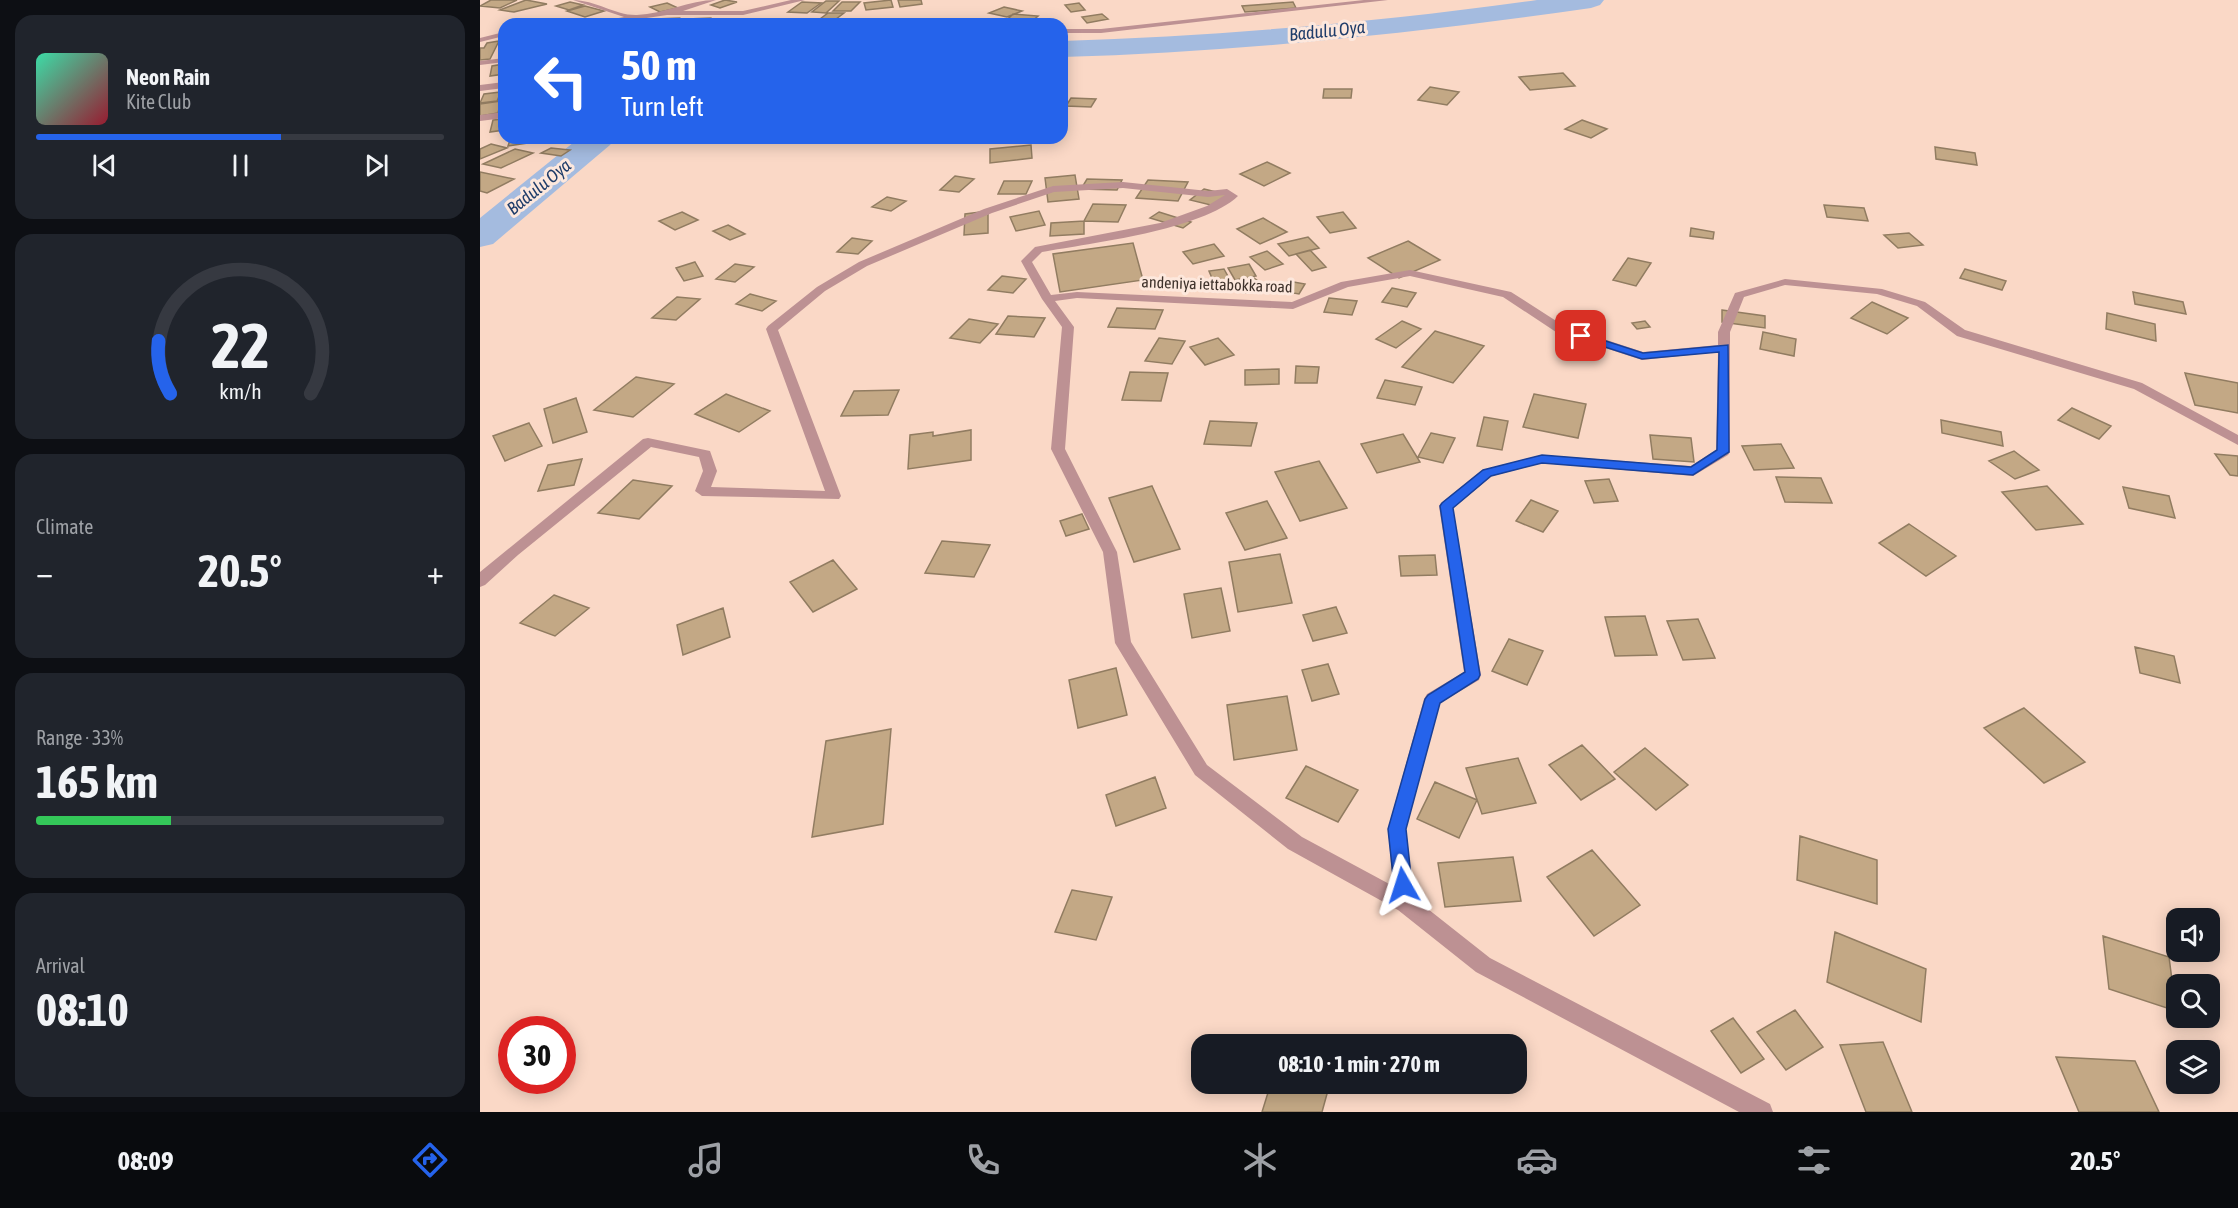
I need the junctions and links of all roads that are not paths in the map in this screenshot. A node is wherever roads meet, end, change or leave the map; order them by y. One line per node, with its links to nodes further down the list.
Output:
1 (577, 0): 6 (street)
2 (712, 0): 5 (street)
3 (801, 0): 5 (street)
4 (1384, 0): 7 (street)
5 (667, 13): 6 (street)
6 (638, 18)
7 (1068, 31)
8 (498, 36): 9 (street)
9 (480, 40)
10 (498, 61): 11 (street)
11 (480, 63)
12 (498, 85): 13 (street)
13 (480, 88)
14 (498, 116): 15 (street)
15 (480, 118)
16 (1048, 299): 17 (street, andeniya iettabokka road); 19 (street); 20 (street)
17 (1724, 348): 18 (street); 20 (street)
18 (2238, 441)
19 (480, 581)
20 (1405, 903): 21 (street)
21 (1762, 1112)

